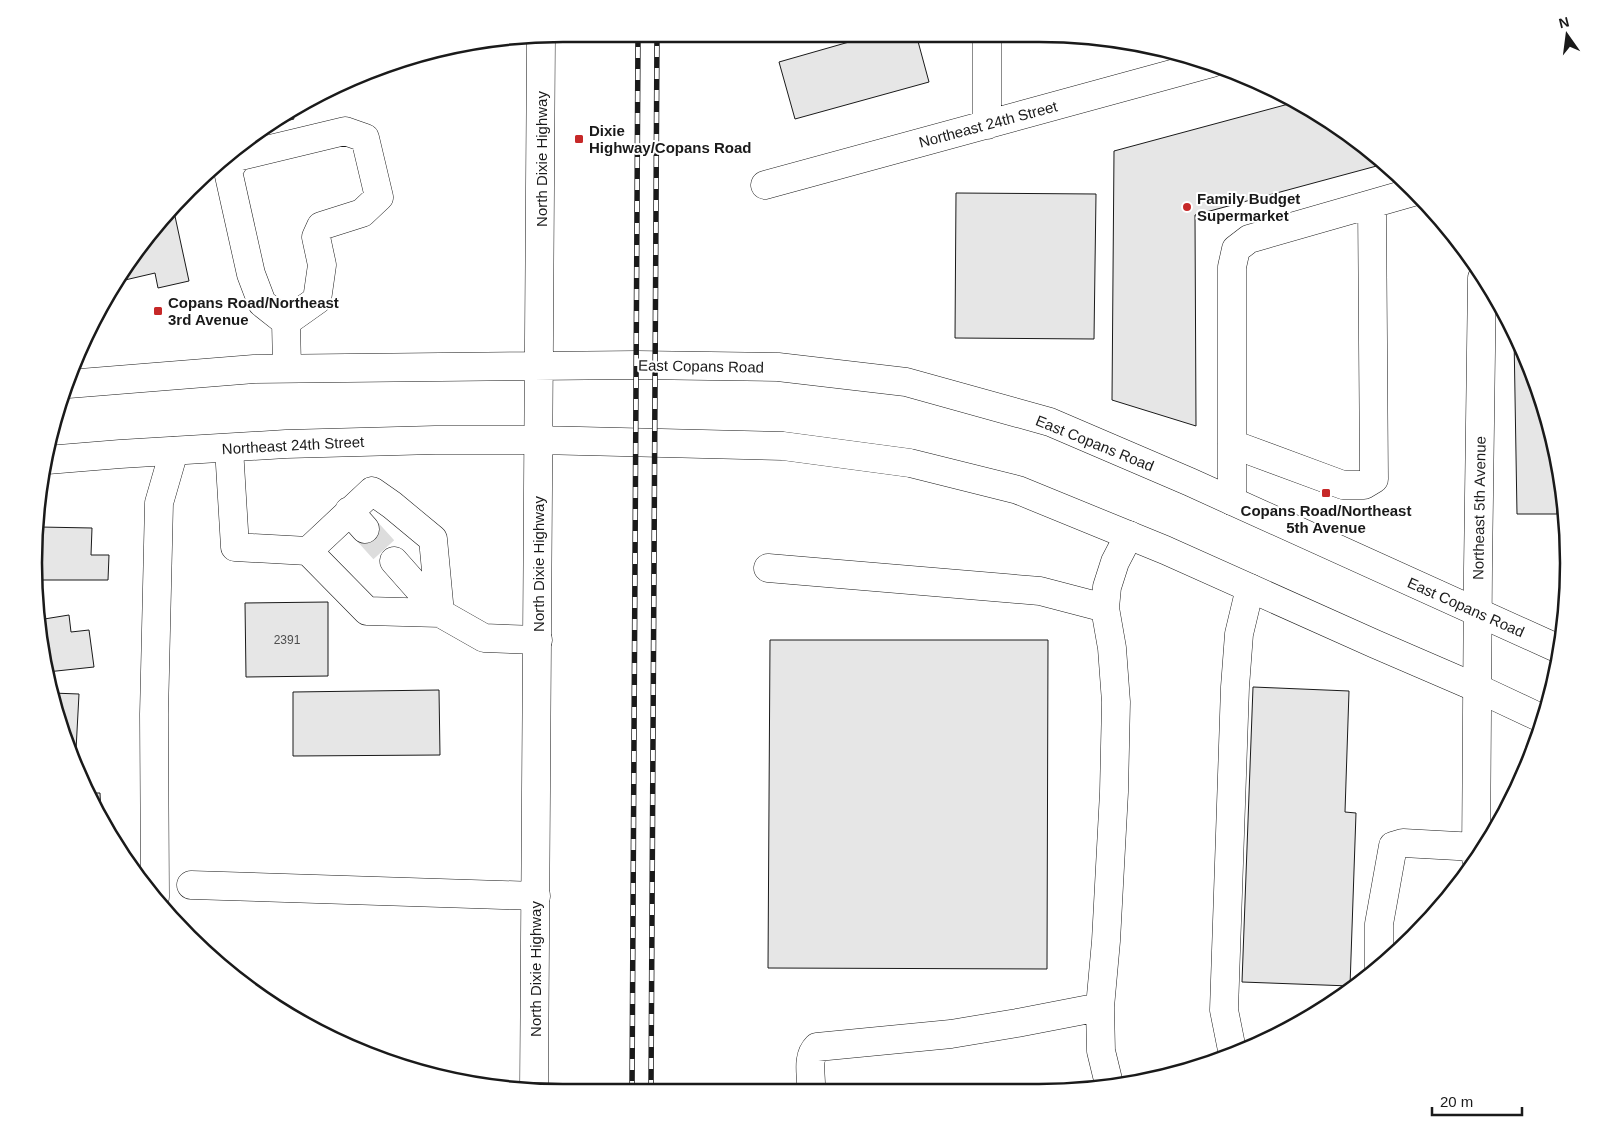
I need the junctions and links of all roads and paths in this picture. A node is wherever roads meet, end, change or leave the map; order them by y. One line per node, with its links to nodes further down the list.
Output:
1 (987, 42): 4 (main road)
2 (542, 43): 12 (main road, North Dixie Highway)
3 (1197, 67): 4 (main road, Northeast 24th Street)
4 (987, 125): 7 (main road, Northeast 24th Street)
5 (238, 156): 11 (main road)
6 (234, 160): 11 (main road)
7 (765, 185)
8 (1406, 194): 9 (main road)
9 (1372, 204): 16 (main road); 16 (main road)
10 (1482, 290): 27 (main road, Northeast 5th Avenue)
11 (286, 322): 13 (main road)
12 (539, 366): 13 (main road); 15 (main road, North Dixie Highway); 20 (main road, East Copans Road)
13 (287, 368): 14 (main road)
14 (75, 383)
15 (539, 440): 17 (main road, Northeast 24th Street); 21 (main road); 29 (main road, North Dixie Highway)
16 (1232, 444): 20 (main road)
17 (229, 448): 18 (main road, Northeast 24th Street); 22 (main road)
18 (174, 451): 19 (main road, Northeast 24th Street); 36 (main road)
19 (54, 460)
20 (1232, 501): 27 (main road, East Copans Road)
21 (1129, 535): 25 (main road); 26 (main road)
22 (308, 551): 28 (main road); 28 (main road)
23 (394, 561): 28 (main road)
24 (768, 568): 26 (main road)
25 (1250, 588): 31 (main road); 40 (main road)
26 (1105, 608): 39 (main road)
27 (1477, 611): 30 (main road, East Copans Road); 31 (main road, Northeast 5th Avenue)
28 (440, 613): 29 (main road)
29 (538, 640): 37 (main road, North Dixie Highway)
30 (1552, 646)
31 (1477, 688): 32 (main road); 33 (main road, Northeast 5th Avenue)
32 (1537, 716)
33 (1476, 847)
34 (1473, 852): 38 (main road)
35 (191, 885): 37 (main road)
36 (155, 887)
37 (536, 896): 42 (main road, North Dixie Highway)
38 (1379, 957)
39 (1100, 1006): 41 (main road); 43 (main road)
40 (1231, 1047)
41 (1108, 1080)
42 (534, 1083)
43 (811, 1084)

